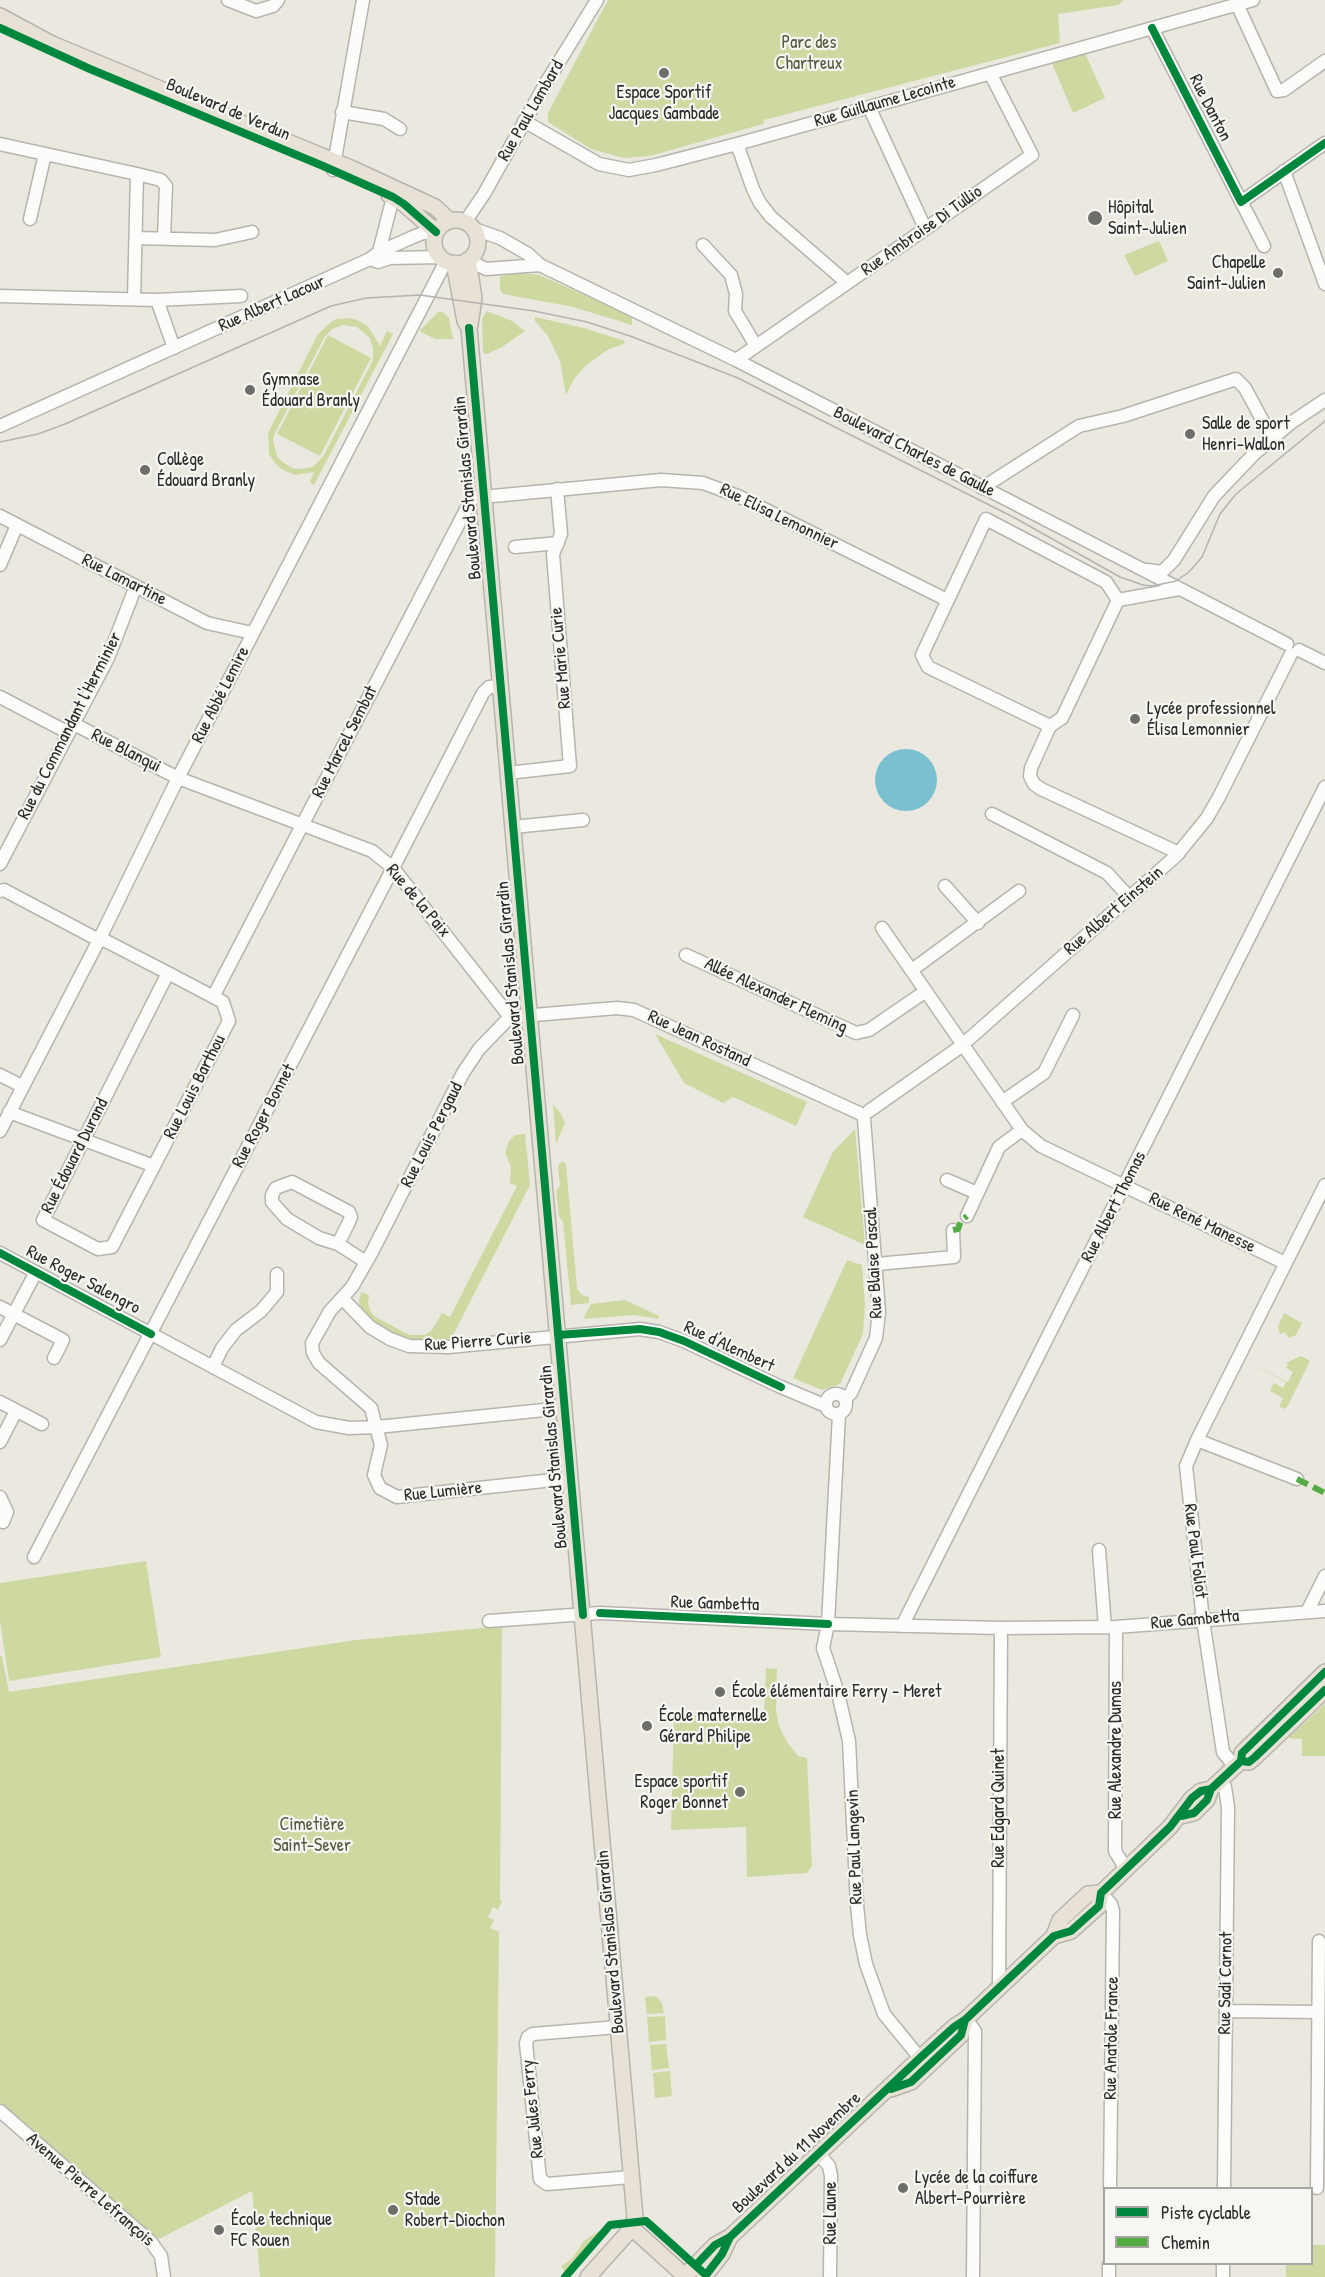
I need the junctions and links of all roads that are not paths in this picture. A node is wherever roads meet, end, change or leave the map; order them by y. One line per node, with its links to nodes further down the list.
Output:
1 (228, 0): 2 (street)
2 (278, 0)
3 (363, 0): 13 (street)
4 (597, 0): 14 (street, Rue Paul Lambard)
5 (1253, 0): 6 (street, Rue Guillaume Lecointe)
6 (1237, 4): 9 (street, Rue Guillaume Lecointe); 10 (street)
7 (0, 16): 20 (main road, Boulevard de Verdun)
8 (0, 28): 20 (main road, Boulevard de Verdun)
9 (1152, 28): 11 (street, Rue Guillaume Lecointe); 24 (street, Rue Danton)
10 (1325, 61)
11 (990, 73): 12 (street, Rue Guillaume Lecointe); 27 (street, Rue Ambroise Di Tullio)
12 (868, 107): 18 (street, Rue Guillaume Lecointe); 27 (street)
13 (342, 112): 15 (street); 20 (street)
14 (524, 121): 18 (street, Rue Guillaume Lecointe); 26 (street, Rue Paul Lambard)
15 (400, 129)
16 (1325, 142): 21 (street)
17 (0, 144): 19 (street)
18 (737, 144): 37 (street)
19 (45, 154): 22 (street); 25 (street)
20 (334, 166): 23 (main road, Boulevard de Verdun); 26 (main road, Boulevard de Verdun)
21 (1284, 171): 24 (street); 38 (street)
22 (138, 174): 30 (street); 31 (street)
23 (393, 197): 29 (main road, Boulevard de Verdun); 34 (street)
24 (1241, 202): 33 (street, Rue Danton)
25 (30, 219)
26 (463, 224): 29 (main road); 35 (main road); 36 (street, Boulevard Charles de Gaulle)
27 (925, 228): 37 (street, Rue Ambroise Di Tullio)
28 (252, 232): 31 (street)
29 (436, 233): 34 (street, Rue Albert Lacour); 35 (main road)
30 (136, 238): 31 (street); 41 (street)
31 (164, 238)
32 (703, 244): 43 (street)
33 (1264, 246)
34 (374, 255): 35 (street, Rue Albert Lacour); 44 (street, Rue Albert Lacour)
35 (452, 261): 36 (street); 51 (main road, Boulevard Stanislas Girardin); 62 (street, Rue Abbé Lemire)
36 (540, 265): 45 (street, Boulevard Charles de Gaulle)
37 (846, 282): 43 (street, Rue Ambroise Di Tullio)
38 (1325, 284)
39 (0, 296): 41 (street, Rue Albert Lacour)
40 (241, 296): 42 (street, Rue Albert Lacour)
41 (134, 298): 42 (street, Rue Albert Lacour)
42 (157, 300): 44 (street)
43 (756, 346): 45 (street, Rue Ambroise Di Tullio)
44 (174, 348): 47 (street, Rue Albert Lacour)
45 (736, 360): 49 (street, Boulevard Charles de Gaulle)
46 (1325, 400): 48 (street)
47 (3, 422)
48 (1272, 438): 49 (street); 57 (street)
49 (982, 488): 57 (street, Boulevard Charles de Gaulle)
50 (560, 489): 51 (street, Rue Elisa Lemonnier); 54 (street, Rue Marie Curie); 60 (street, Rue Elisa Lemonnier)
51 (484, 496): 65 (main road, Boulevard Stanislas Girardin); 74 (street, Rue Marcel Sembat)
52 (0, 516): 53 (street, Rue Lamartine)
53 (17, 525): 56 (street); 58 (street, Rue Lamartine)
54 (558, 543): 55 (street); 69 (street, Rue Marie Curie)
55 (515, 547)
56 (0, 565)
57 (1142, 570): 59 (street, Boulevard Charles de Gaulle)
58 (136, 586): 62 (street, Rue Lamartine); 68 (street, Rue du Commandant l'Herminier)
59 (1179, 589): 61 (street); 63 (street, Boulevard Charles de Gaulle)
60 (947, 600): 61 (street); 67 (street)
61 (1118, 600): 67 (street)
62 (252, 633): 70 (street, Rue Abbé Lemire)
63 (1292, 649): 64 (street, Boulevard Charles de Gaulle); 76 (street, Rue Albert Einstein)
64 (1325, 663)
65 (501, 686): 69 (main road, Boulevard Stanislas Girardin); 78 (street, Rue Roger Bonnet)
66 (0, 697): 68 (street, Rue Blanqui)
67 (1050, 726): 76 (street)
68 (72, 729): 70 (street, Rue Blanqui); 77 (street, Rue du Commandant l'Herminier)
69 (508, 773): 75 (main road, Boulevard Stanislas Girardin)
70 (178, 778): 74 (street, Rue de la Paix); 85 (street, Rue Abbé Lemire)
71 (1325, 787): 106 (street, Rue Albert Thomas)
72 (992, 814): 82 (street)
73 (583, 820): 75 (street)
74 (302, 825): 78 (street, Rue de la Paix); 90 (street, Rue Marcel Sembat)
75 (513, 827): 92 (main road, Boulevard Stanislas Girardin)
76 (1179, 853): 82 (street, Rue Albert Einstein)
77 (0, 864)
78 (393, 868): 93 (street, Rue de la Paix); 120 (street, Rue Roger Bonnet)
79 (945, 886): 83 (street)
80 (0, 891): 85 (street)
81 (1019, 891): 83 (street)
82 (1129, 897): 94 (street, Rue Albert Einstein)
83 (978, 923): 87 (street)
84 (882, 928): 87 (street, Rue René Manesse)
85 (100, 938): 88 (street, Rue Louis Barthou); 96 (street, Rue Abbé Lemire)
86 (686, 955): 89 (street, Allée Alexander Fleming)
87 (912, 970): 89 (street, Rue René Manesse)
88 (168, 973): 90 (street, Rue Louis Barthou); 102 (street, Rue Édouard Durand)
89 (926, 991): 94 (street, Rue René Manesse)
90 (213, 997): 103 (street, Rue Louis Barthou)
91 (1073, 1015): 97 (street)
92 (530, 1016): 93 (street); 99 (street, Rue Jean Rostand); 121 (main road, Boulevard Stanislas Girardin)
93 (510, 1017): 112 (street, Rue Louis Pergaud)
94 (963, 1044): 97 (street, Rue René Manesse); 99 (street, Rue Albert Einstein)
95 (0, 1075): 96 (street)
96 (22, 1086): 98 (street, Rue Abbé Lemire)
97 (1002, 1102): 100 (street, Rue René Manesse)
98 (9, 1112): 101 (street, Rue Abbé Lemire); 102 (street)
99 (864, 1114): 113 (street, Rue Blaise Pascal)
100 (1022, 1130): 106 (street, Rue René Manesse); 107 (street)
101 (0, 1131)
102 (83, 1138): 103 (street); 103 (street, Rue Édouard Durand)
103 (154, 1166)
104 (947, 1179): 107 (street)
105 (1325, 1185): 114 (street, Rue Paul Foliot)
106 (1125, 1186): 114 (street, Rue René Manesse); 148 (street, Rue Albert Thomas)
107 (977, 1192): 108 (street)
108 (967, 1216)
109 (953, 1230): 113 (street)
110 (338, 1244): 110 (street); 112 (street)
111 (0, 1253): 115 (street, Rue Roger Salengro)
112 (366, 1262): 117 (street, Rue Louis Pergaud)
113 (877, 1263): 125 (street, Rue Blaise Pascal)
114 (1285, 1263): 133 (street, Rue Paul Foliot)
115 (36, 1272): 119 (street); 120 (street, Rue Roger Salengro)
116 (277, 1274): 124 (street)
117 (342, 1298): 121 (street, Rue Pierre Curie); 132 (street, Rue Louis Pergaud)
118 (0, 1307): 119 (street)
119 (13, 1314): 122 (street); 123 (street)
120 (151, 1334): 124 (street, Rue Roger Salengro); 140 (street, Rue Roger Bonnet)
121 (558, 1335): 127 (street, Rue d'Alembert); 128 (main road, Boulevard Stanislas Girardin)
122 (0, 1340)
123 (54, 1358)
124 (213, 1367): 132 (street, Rue Roger Salengro)
125 (845, 1399): 127 (street); 130 (street)
126 (0, 1402): 129 (street)
127 (826, 1406): 130 (street)
128 (564, 1408): 132 (street, Rue Roger Salengro); 135 (main road, Boulevard Stanislas Girardin)
129 (16, 1411): 131 (street); 134 (street)
130 (839, 1414): 147 (street)
131 (42, 1424)
132 (377, 1427): 135 (street, Rue Lumière)
133 (1197, 1440): 136 (street); 145 (street, Rue Paul Foliot)
134 (0, 1442)
135 (571, 1478): 144 (main road, Boulevard Stanislas Girardin)
136 (1297, 1479)
137 (0, 1497): 138 (street)
138 (3, 1522)
139 (1099, 1550): 149 (street, Rue Alexandre Dumas)
140 (34, 1557)
141 (1325, 1576): 143 (street)
142 (1325, 1611): 143 (street, Rue Gambetta)
143 (1307, 1612): 145 (street, Rue Gambetta)
144 (583, 1615): 146 (street, Rue Gambetta); 147 (street, Rue Gambetta); 162 (main road, Boulevard Stanislas Girardin)
145 (1203, 1620): 149 (street, Rue Gambetta); 153 (street, Rue Paul Foliot)
146 (489, 1621)
147 (828, 1624): 148 (street, Rue Gambetta); 163 (street, Rue Paul Langevin)
148 (903, 1626): 150 (street, Rue Gambetta)
149 (1111, 1627): 150 (street, Rue Gambetta); 155 (street, Rue Alexandre Dumas)
150 (1000, 1628): 158 (street, Rue Edgard Quinet)
151 (1325, 1672): 153 (main road, Boulevard du 11 Novembre)
152 (1325, 1690): 153 (main road, Boulevard du 11 Novembre)
153 (1238, 1764): 154 (main road, Boulevard du 11 Novembre)
154 (1216, 1785): 155 (main road, Boulevard du 11 Novembre); 159 (street, Rue Sadi Carnot)
155 (1126, 1869): 156 (main road, Boulevard du 11 Novembre)
156 (1101, 1893): 158 (main road, Boulevard du 11 Novembre); 168 (street, Rue Anatole France)
157 (1319, 1941): 160 (street)
158 (999, 1988): 161 (main road, Boulevard du 11 Novembre)
159 (1226, 2010): 160 (street); 169 (street, Rue Sadi Carnot)
160 (1318, 2012): 170 (street)
161 (965, 2020): 163 (main road, Boulevard du 11 Novembre); 164 (main road, Boulevard du 11 Novembre); 178 (street)
162 (618, 2027): 167 (main road, Boulevard Stanislas Girardin); 167 (street, Rue Jules Ferry)
163 (920, 2058): 164 (main road, Boulevard du 11 Novembre)
164 (886, 2091): 166 (main road, Boulevard du 11 Novembre)
165 (0, 2111): 174 (street, Avenue Pierre Lefrançois)
166 (818, 2153): 172 (main road, Boulevard du 11 Novembre); 177 (street, Rue Laune)
167 (632, 2177): 171 (main road, Boulevard Stanislas Girardin)
168 (1110, 2187)
169 (1224, 2187)
170 (1317, 2188)
171 (632, 2228): 173 (main road); 175 (main road)
172 (730, 2237): 173 (main road, Boulevard du 11 Novembre); 176 (main road, Boulevard du 11 Novembre)
173 (686, 2276)
174 (164, 2277)
175 (588, 2277)
176 (704, 2277)
177 (830, 2277)
178 (973, 2277)

